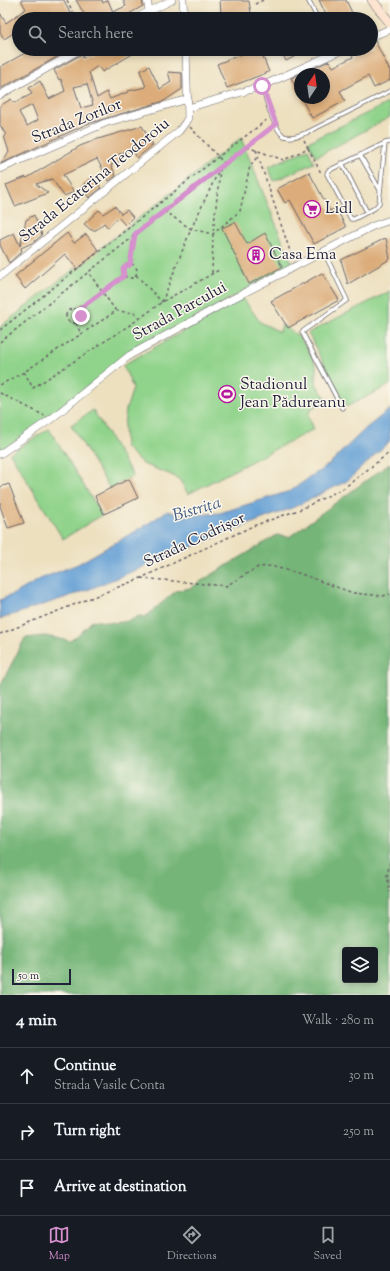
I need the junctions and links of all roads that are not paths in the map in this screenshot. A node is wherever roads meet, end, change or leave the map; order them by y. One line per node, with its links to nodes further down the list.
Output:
1 (147, 0): 6 (street)
2 (172, 0): 6 (street)
3 (183, 0): 8 (street)
4 (308, 0): 9 (lane)
5 (372, 0): 10 (street)
6 (149, 10): 7 (street)
7 (146, 12)
8 (184, 12)
9 (314, 12)
10 (390, 24)
11 (390, 29): 12 (street)
12 (378, 34)
13 (69, 56): 18 (street)
14 (186, 56): 19 (street, Strada Ecaterina Teodoroiu)
15 (324, 56): 16 (street)
16 (262, 86): 17 (lane); 20 (street)
17 (390, 91)
18 (0, 95)
19 (188, 99): 20 (street, Strada Ecaterina Teodoroiu); 25 (street, Strada Zorilor)
20 (188, 108): 30 (street, Strada Ecaterina Teodoroiu)
21 (390, 142): 22 (lane)
22 (384, 143): 23 (lane); 26 (lane)
23 (360, 155): 24 (lane); 26 (lane)
24 (342, 163): 27 (lane); 27 (lane)
25 (0, 169)
26 (380, 191): 27 (lane)
27 (367, 212)
28 (390, 220): 29 (street, Strada Parcului)
29 (324, 252): 31 (lane); 32 (street, Strada Parcului)
30 (0, 276)
31 (342, 408)
32 (0, 454)

